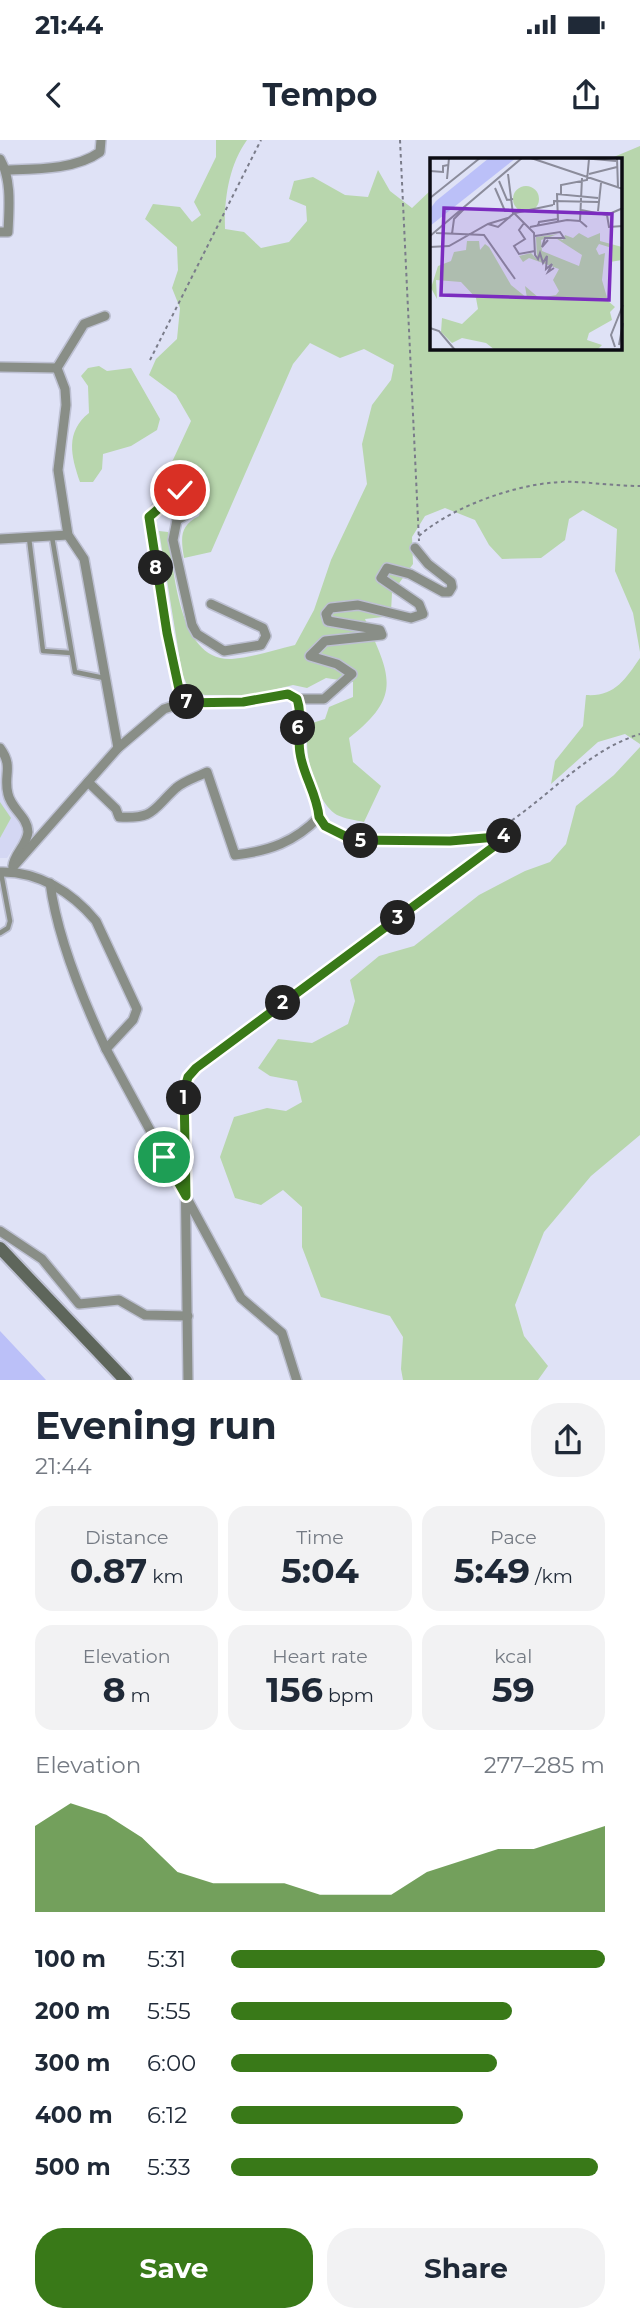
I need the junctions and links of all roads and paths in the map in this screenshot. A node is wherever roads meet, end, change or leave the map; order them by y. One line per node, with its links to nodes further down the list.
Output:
1 (101, 140): 5 (street)
2 (261, 140): 8 (path)
3 (400, 140): 14 (path)
4 (0, 159): 5 (street)
5 (6, 170): 6 (street)
6 (0, 232)
7 (105, 316): 10 (street)
8 (150, 360)
9 (0, 368): 10 (street)
10 (57, 368): 12 (street)
11 (640, 486): 14 (path)
12 (68, 535): 13 (street); 20 (street)
13 (52, 536): 15 (street); 19 (lane)
14 (418, 536): 17 (path); 17 (path)
15 (29, 537): 16 (street); 19 (lane)
16 (0, 539)
17 (417, 551): 21 (street)
18 (211, 604): 22 (street)
19 (71, 653): 20 (lane)
20 (107, 679): 25 (street)
21 (297, 699): 22 (street); 27 (street)
22 (182, 703): 25 (street)
23 (640, 734): 28 (path)
24 (0, 748): 29 (street)
25 (118, 748): 26 (street)
26 (88, 782): 27 (street); 29 (street)
27 (319, 817): 28 (path)
28 (508, 836): 33 (street)
29 (6, 870): 30 (street); 31 (lane)
30 (50, 883): 32 (street); 32 (street)
31 (0, 933)
32 (106, 1049): 33 (street)
33 (186, 1196): 36 (street); 39 (street)
34 (0, 1231): 36 (street)
35 (0, 1248): 37 (street)
36 (188, 1316): 38 (street)
37 (125, 1380)
38 (188, 1380)
39 (297, 1380)

